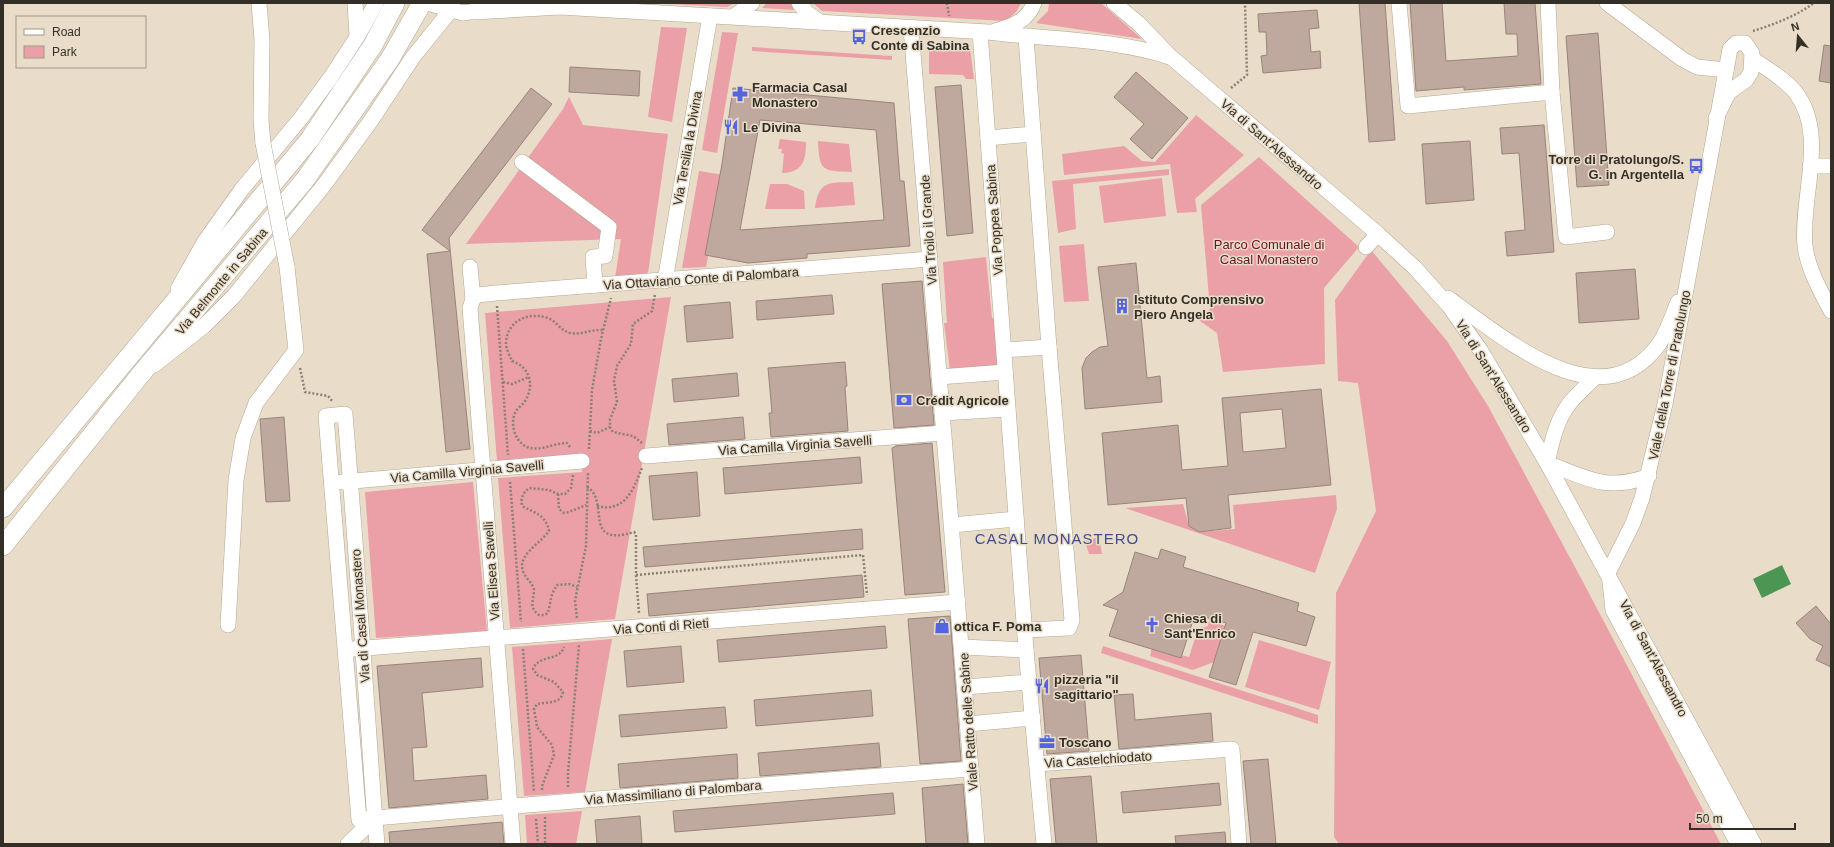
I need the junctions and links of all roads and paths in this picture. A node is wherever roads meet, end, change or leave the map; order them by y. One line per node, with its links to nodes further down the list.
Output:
1 (259, 3): 56 (street, bridge)
2 (355, 3): 27 (street)
3 (376, 3): 27 (street)
4 (395, 3): 53 (main road, Via Belmonte in Sabina)
5 (422, 3): 59 (main road, Via Belmonte in Sabina)
6 (428, 3): 19 (street)
7 (506, 3): 20 (street)
8 (752, 3): 22 (street)
9 (799, 3): 24 (street)
10 (947, 3): 23 (path)
11 (1034, 3): 26 (street)
12 (1114, 3): 30 (street, Via di Sant'Alessandro)
13 (1245, 3): 33 (path)
14 (1399, 3): 34 (street)
15 (1548, 3): 34 (street)
16 (1607, 3): 32 (street)
17 (1814, 3): 29 (path)
18 (552, 5): 20 (street); 21 (street)
19 (451, 10): 20 (street); 59 (street)
20 (474, 12)
21 (710, 16): 22 (street); 47 (street, Via Tersilia la Divina)
22 (734, 16): 24 (street)
23 (949, 19)
24 (821, 22): 25 (street)
25 (911, 28): 26 (street); 44 (street, Via Troilo il Grande)
26 (984, 32): 28 (street); 37 (street, Via Poppea Sabina)
27 (358, 37): 53 (street)
28 (1026, 37): 30 (street); 36 (street)
29 (1741, 42): 31 (street); 32 (street, Viale della Torre di Pratolungo)
30 (1171, 57): 42 (street, Via di Sant'Alessandro)
31 (1753, 59): 35 (street, Viale della Torre di Pratolungo); 39 (street)
32 (1726, 70): 35 (street, Viale della Torre di Pratolungo)
33 (1231, 88)
34 (1552, 92): 41 (street)
35 (1716, 118): 46 (street, Viale della Torre di Pratolungo)
36 (1033, 134): 37 (street); 55 (street)
37 (988, 138): 57 (street, Via Poppea Sabina)
38 (522, 162): 49 (street)
39 (1810, 166): 40 (street); 54 (street)
40 (1831, 166)
41 (1607, 232)
42 (1378, 234): 43 (street); 50 (street, Via di Sant'Alessandro)
43 (1366, 248)
44 (930, 259): 47 (street, Via Ottaviano Conte di Palombara); 61 (street, Via Troilo il Grande)
45 (470, 267): 52 (street, Via Elisea Savelli)
46 (1689, 275): 62 (street, Viale della Torre di Pratolungo); 75 (street, Viale della Torre di Pratolungo)
47 (660, 281): 48 (street, Via Ottaviano Conte di Palombara); 67 (path)
48 (613, 284): 49 (street, Via Ottaviano Conte di Palombara); 68 (path)
49 (595, 285): 51 (street, Via Ottaviano Conte di Palombara)
50 (1433, 288): 62 (street, Viale della Torre di Pratolungo); 72 (street, Via di Sant'Alessandro)
51 (496, 293): 52 (street, Via Ottaviano Conte di Palombara); 63 (path)
52 (473, 299): 74 (street, Via Elisea Savelli)
53 (168, 309): 82 (main road, Via Belmonte in Sabina)
54 (1831, 311)
55 (1049, 347): 57 (street); 92 (street)
56 (296, 350): 66 (path); 90 (street)
57 (1004, 350): 58 (street, Via Poppea Sabina)
58 (1005, 372): 61 (street); 64 (street, Via Poppea Sabina)
59 (141, 374): 85 (main road, Via Belmonte in Sabina)
60 (529, 377): 63 (path)
61 (939, 377): 65 (street, Via Troilo il Grande)
62 (1595, 377): 72 (street)
63 (503, 382): 73 (path)
64 (1008, 409): 65 (street); 83 (street)
65 (942, 413): 69 (street, Via Troilo il Grande)
66 (345, 414): 76 (street, Via di Casal Monastero); 77 (street)
67 (610, 427): 68 (path); 70 (path)
68 (590, 431): 71 (path)
69 (943, 433): 70 (street, Via Camilla Virginia Savelli); 84 (street, Viale Ratto delle Sabine)
70 (646, 456): 81 (path)
71 (586, 462): 73 (street, Via Camilla Virginia Savelli); 78 (path)
72 (1547, 463): 75 (street, Viale della Torre di Pratolungo); 86 (street, Via di Sant'Alessandro)
73 (509, 467): 74 (street, Via Camilla Virginia Savelli); 95 (path)
74 (483, 469): 76 (street, Via Camilla Virginia Savelli); 96 (street, Via Elisea Savelli)
75 (1649, 476): 86 (street, Viale della Torre di Pratolungo)
76 (351, 482): 77 (street, Via Camilla Virginia Savelli); 98 (street, Via di Casal Monastero)
77 (331, 484): 99 (street)
78 (587, 487): 80 (path); 81 (path)
79 (558, 494): 80 (path)
80 (586, 504): 93 (path)
81 (597, 506): 87 (path)
82 (3, 508)
83 (1016, 519): 84 (street); 92 (street)
84 (952, 525): 88 (street, Viale Ratto delle Sabine)
85 (3, 546)
86 (1608, 573): 119 (street); 120 (street, Via di Sant'Alessandro)
87 (636, 575): 89 (path); 91 (path)
88 (958, 602): 89 (street, Via Conti di Rieti); 97 (street, Viale Ratto delle Sabine)
89 (868, 609): 91 (street, Via Conti di Rieti)
90 (228, 625)
91 (639, 628): 93 (street, Via Conti di Rieti)
92 (1025, 630): 100 (street)
93 (579, 631): 94 (street, Via Conti di Rieti); 107 (path)
94 (564, 633): 95 (street, Via Conti di Rieti); 108 (path)
95 (522, 636): 96 (street, Via Conti di Rieti); 108 (path)
96 (496, 638): 98 (street, Via Conti di Rieti); 109 (street, Via Elisea Savelli)
97 (962, 647): 100 (street); 102 (street, Viale Ratto delle Sabine)
98 (363, 649): 99 (street, Via Conti di Rieti); 110 (street, Via di Casal Monastero)
99 (344, 650): 110 (street, Via Massimiliano di Palombara)
100 (1026, 650): 101 (street)
101 (1029, 682): 102 (street); 103 (street)
102 (965, 687): 104 (street, Viale Ratto delle Sabine)
103 (1033, 718): 104 (street); 105 (street)
104 (968, 724): 106 (street, Viale Ratto delle Sabine)
105 (1037, 764): 117 (street); 118 (street, Via Castelchiodato)
106 (971, 769): 107 (street, Via Massimiliano di Palombara); 116 (street, Viale Ratto delle Sabine)
107 (568, 801): 108 (street, Via Massimiliano di Palombara)
108 (540, 803): 109 (street, Via Massimiliano di Palombara); 114 (path); 115 (path)
109 (510, 806): 110 (street, Via Massimiliano di Palombara); 113 (street, Via Elisea Savelli)
110 (375, 818): 111 (street); 112 (street, Via di Casal Monastero)
111 (348, 844)
112 (377, 844)
113 (513, 844)
114 (538, 844)
115 (548, 844)
116 (977, 844)
117 (1044, 844)
118 (1239, 844)
119 (1738, 844)
120 (1754, 844)

